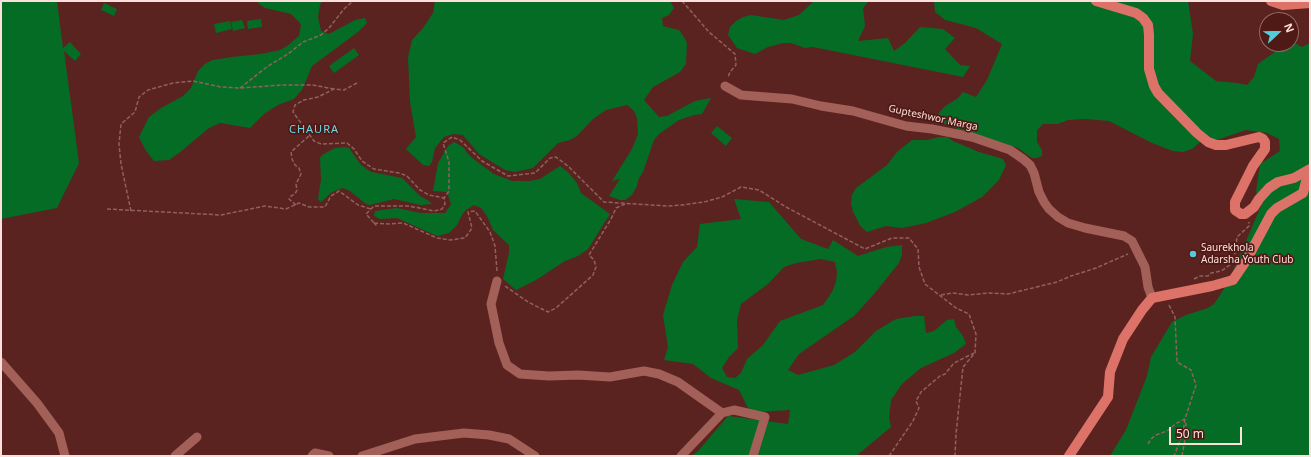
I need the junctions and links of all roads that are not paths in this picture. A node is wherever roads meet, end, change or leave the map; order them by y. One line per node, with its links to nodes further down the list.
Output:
1 (1096, 1): 5 (street)
2 (1271, 1): 3 (street)
3 (1310, 3)
4 (725, 86): 7 (street, Gupteshwor Marga)
5 (1310, 170): 7 (street)
6 (497, 281): 9 (street)
7 (1152, 298): 19 (street)
8 (1, 362): 11 (street)
9 (722, 413): 17 (street); 18 (street)
10 (197, 437): 12 (street)
11 (65, 456)
12 (175, 456)
13 (312, 456): 14 (street)
14 (329, 456)
15 (362, 456): 16 (street)
16 (535, 456)
17 (680, 456)
18 (753, 456)
19 (1069, 456)

